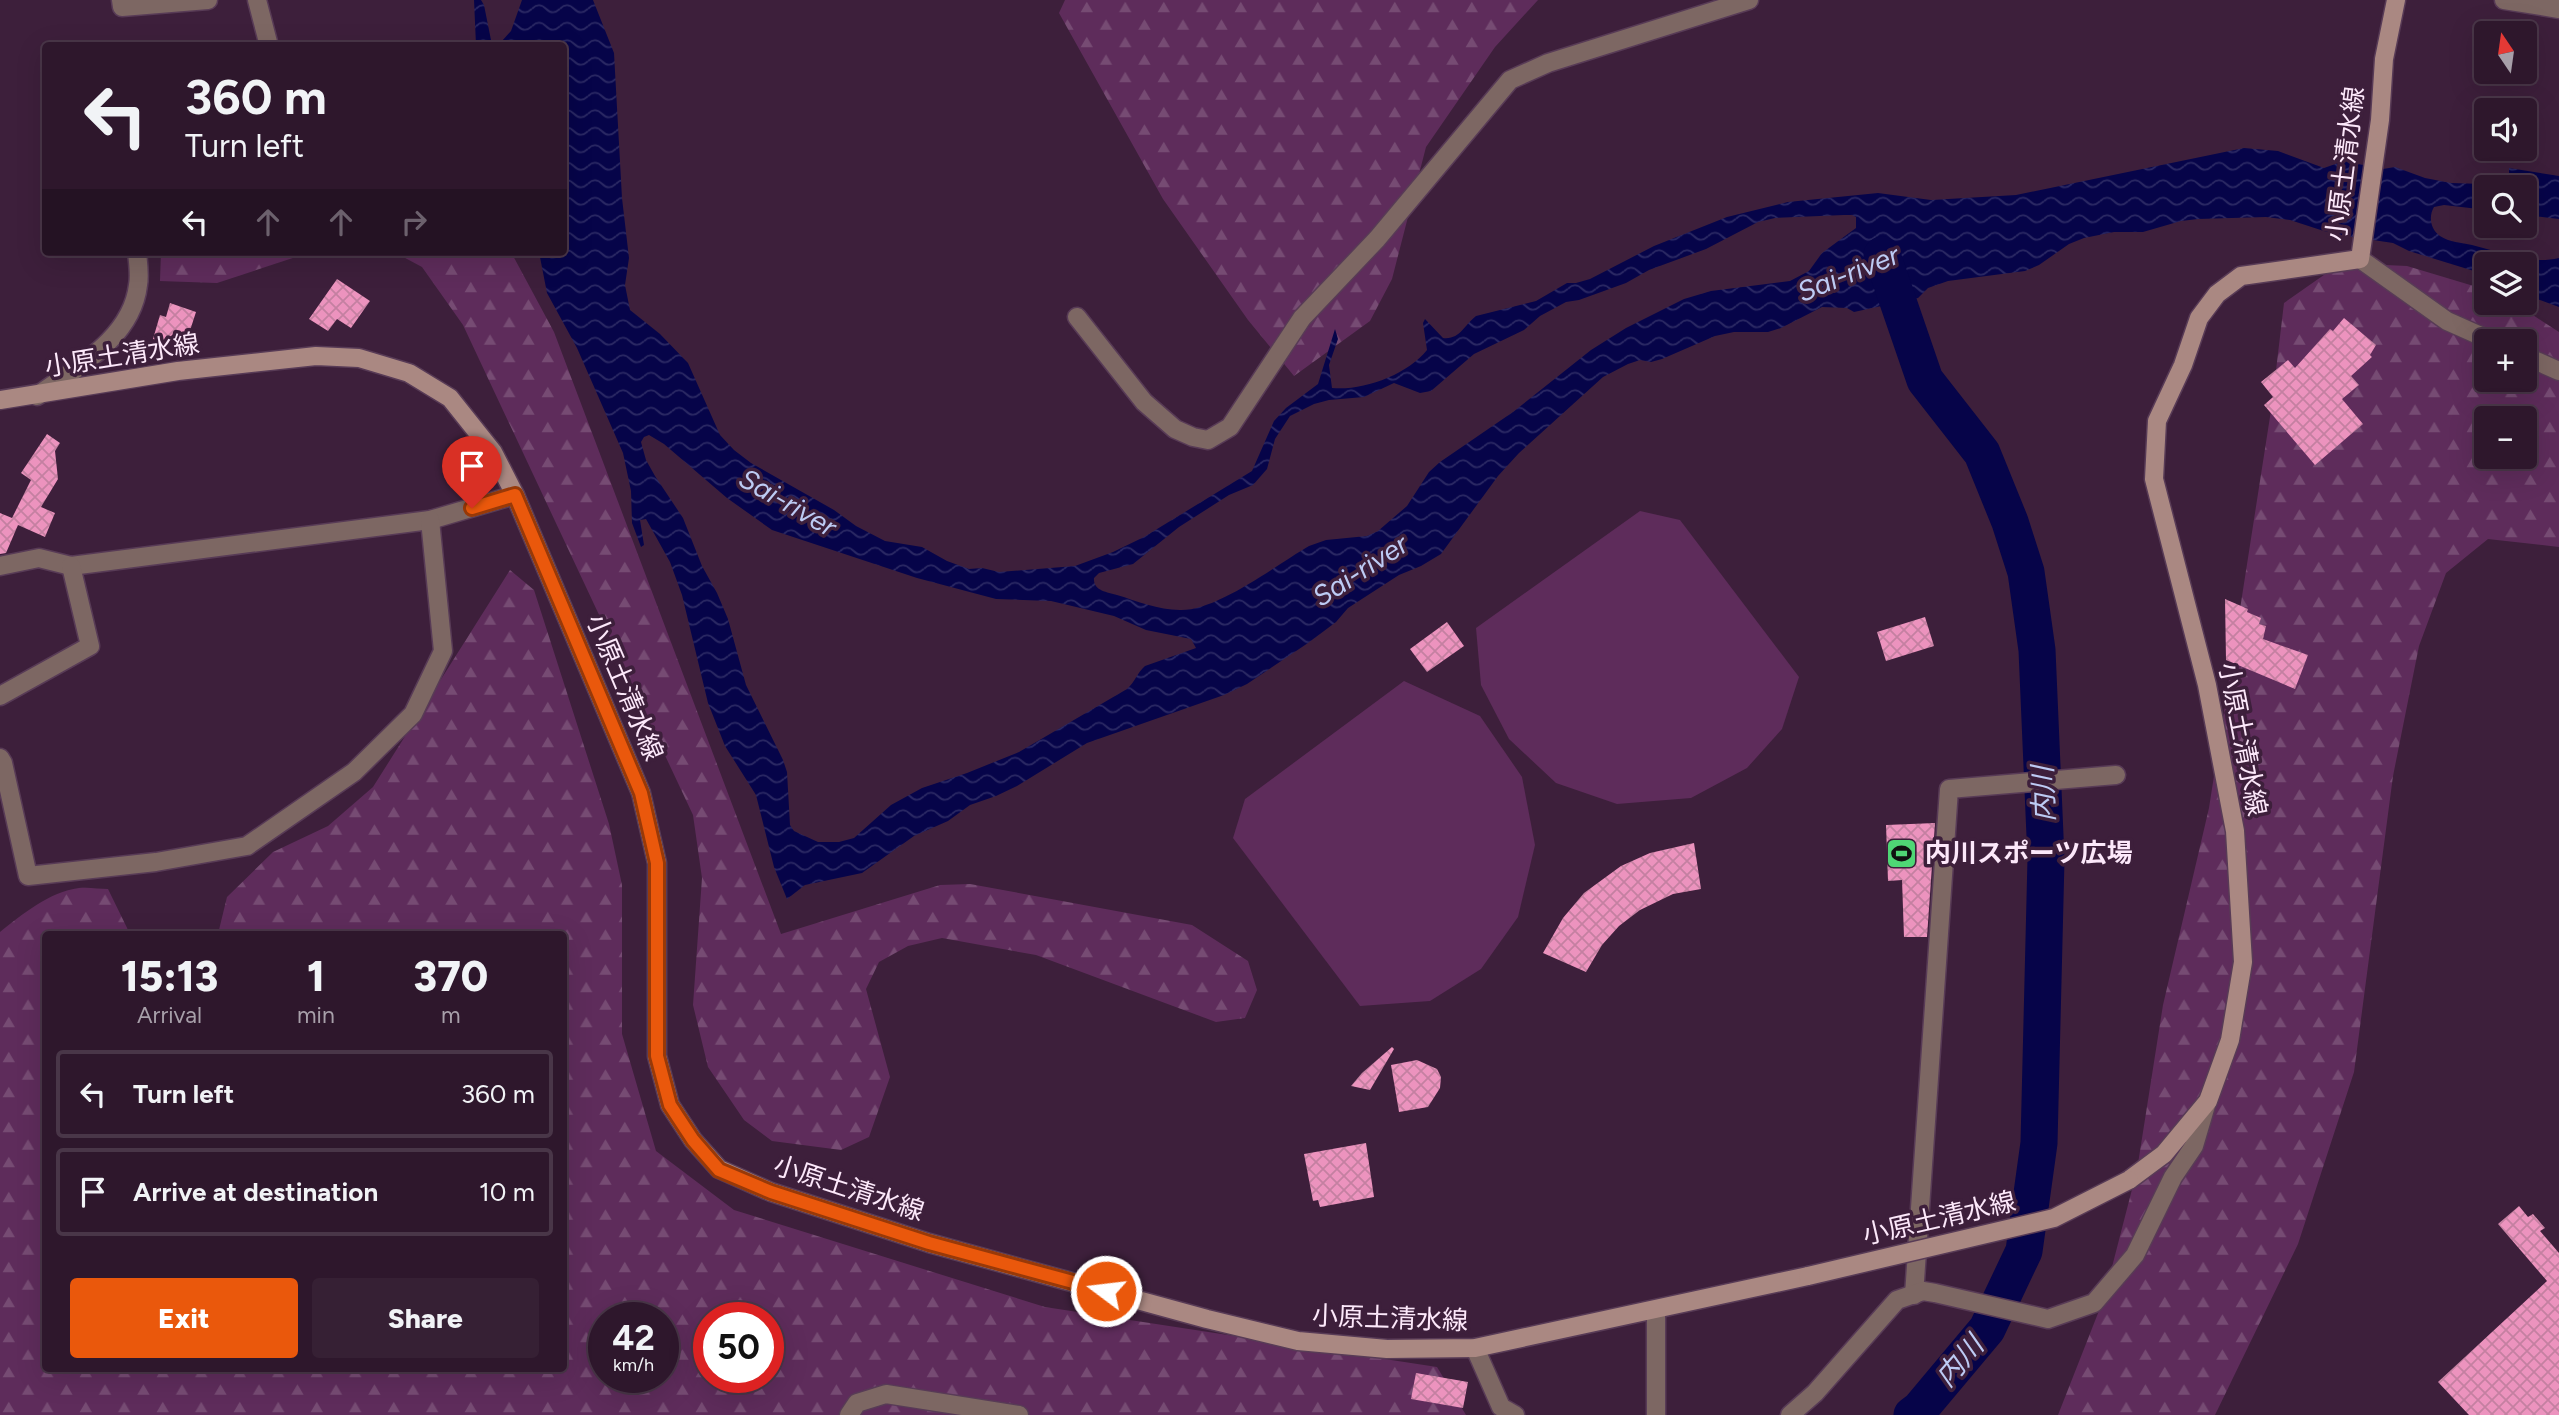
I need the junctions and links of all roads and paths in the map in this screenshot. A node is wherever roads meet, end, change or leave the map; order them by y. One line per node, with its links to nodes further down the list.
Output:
1 (121, 0): 2 (street)
2 (208, 0)
3 (257, 0): 8 (street)
4 (1749, 0): 11 (street)
5 (2396, 0): 9 (main road, 小原土清水線)
6 (2504, 0): 7 (street)
7 (2559, 9)
8 (268, 42)
9 (2361, 254): 12 (street); 24 (main road, 小原土清水線)
10 (137, 256): 15 (street)
11 (1077, 317)
12 (2474, 333)
13 (2537, 361): 14 (street)
14 (2559, 371)
15 (37, 396): 16 (main road, 小原土清水線); 17 (main road, 小原土清水線)
16 (0, 400)
17 (515, 495): 18 (street); 27 (main road, 小原土清水線)
18 (430, 520): 20 (street); 22 (street)
19 (0, 566): 20 (street)
20 (71, 566): 21 (street)
21 (0, 696)
22 (0, 758)
23 (2116, 775): 25 (street)
24 (2208, 1101): 25 (street); 26 (main road, 小原土清水線, bridge)
25 (1914, 1295): 32 (street)
26 (1656, 1310): 27 (main road, 小原土清水線); 31 (street)
27 (1475, 1348): 30 (street)
28 (849, 1415): 29 (street)
29 (1019, 1415)
30 (1515, 1415)
31 (1656, 1415)
32 (1790, 1415)

